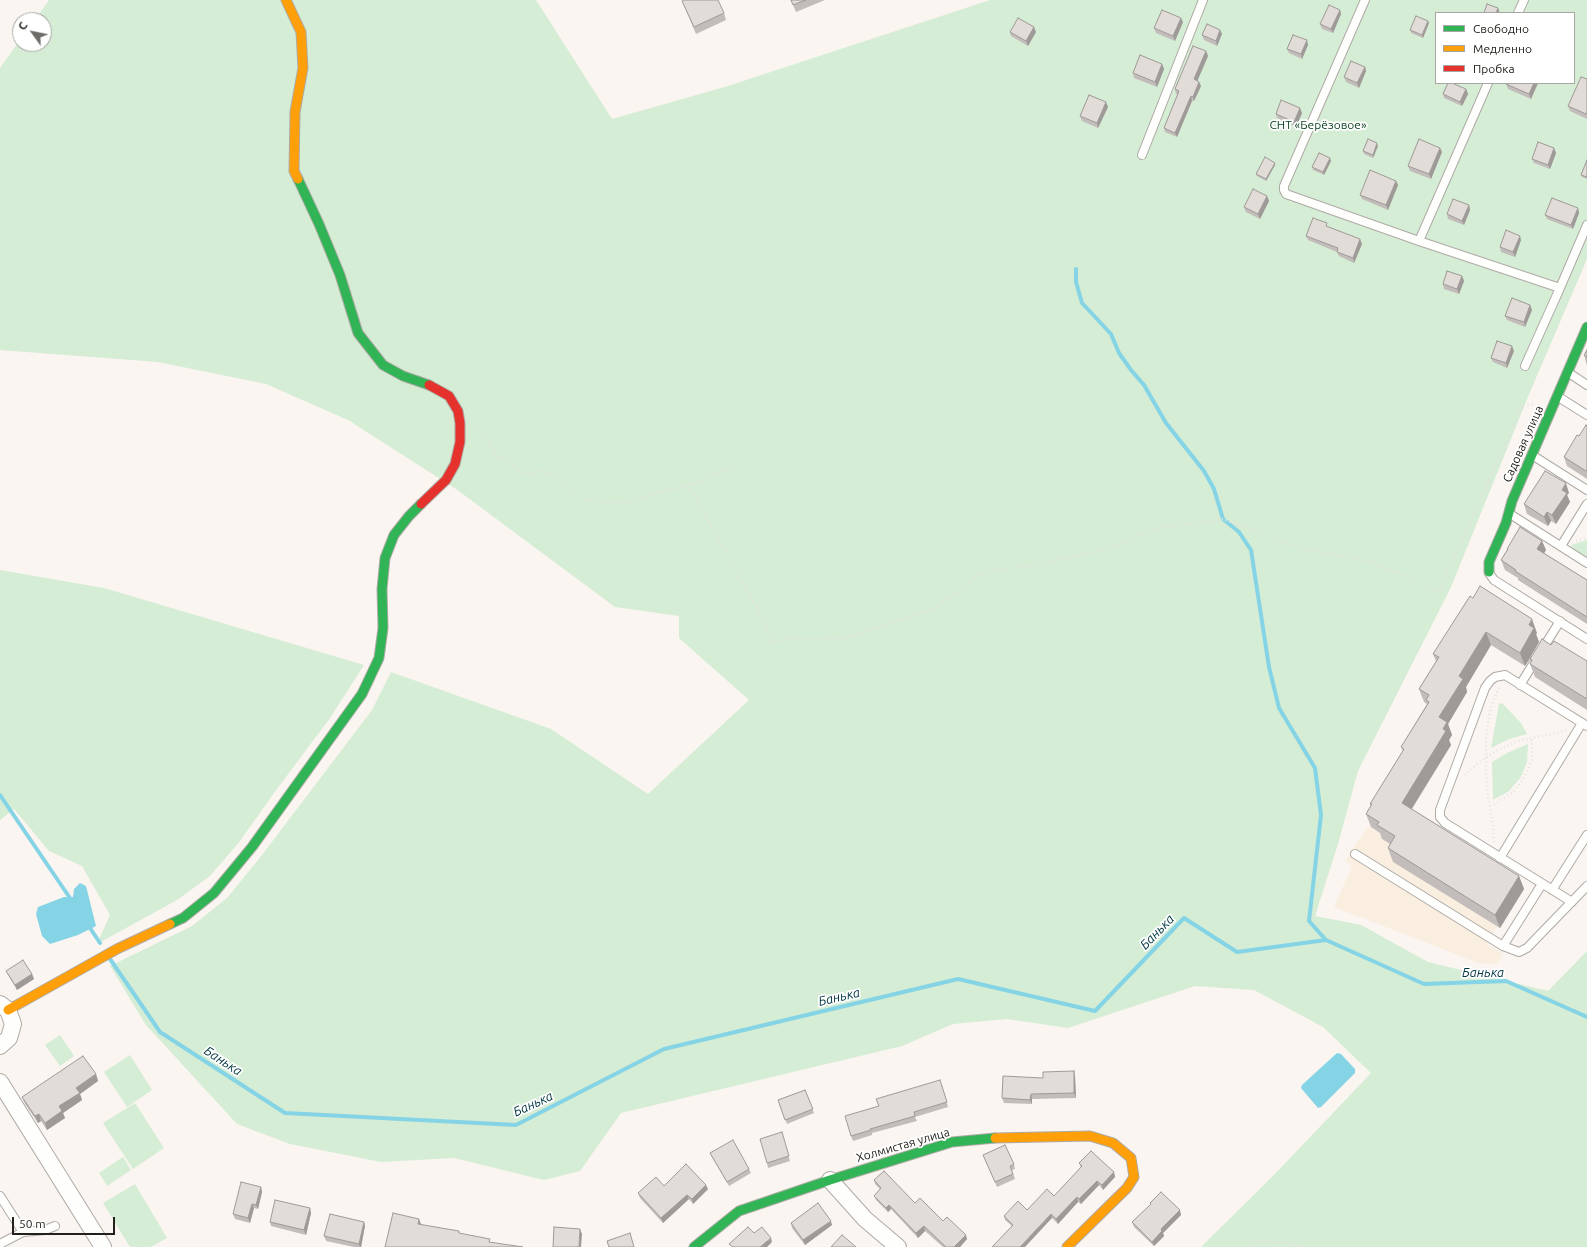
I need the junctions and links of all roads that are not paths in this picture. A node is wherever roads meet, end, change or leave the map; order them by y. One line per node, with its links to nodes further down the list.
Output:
1 (286, 0): 36 (street)
2 (1203, 0): 7 (lane)
3 (1365, 0): 9 (lane)
4 (1524, 0): 5 (lane)
5 (1518, 12)
6 (1488, 84): 9 (lane)
7 (1142, 155)
8 (1587, 224): 10 (lane)
9 (1419, 241): 10 (lane)
10 (1560, 288): 12 (lane)
11 (1587, 327): 13 (street, Садовая улица)
12 (1525, 366)
13 (1568, 372): 14 (lane); 15 (street, Садовая улица)
14 (1587, 385)
15 (1557, 396): 16 (lane); 17 (street, Садовая улица)
16 (1587, 415)
17 (1532, 455): 18 (lane); 20 (street, Садовая улица)
18 (1587, 490)
19 (1587, 504): 21 (lane)
20 (1509, 513): 21 (lane); 23 (street, Садовая улица)
21 (1561, 546): 22 (lane)
22 (1587, 562)
23 (1489, 572): 24 (lane)
24 (1560, 621): 25 (lane); 26 (lane)
25 (1587, 639)
26 (1520, 685): 27 (lane); 30 (lane)
27 (1584, 724): 30 (lane)
28 (1587, 835): 33 (lane)
29 (1355, 854): 35 (lane)
30 (1500, 858): 31 (lane)
31 (1542, 884): 33 (lane); 35 (lane)
32 (1587, 886): 34 (lane)
33 (1552, 890): 34 (lane)
34 (1572, 902): 35 (lane)
35 (1503, 946)
36 (4, 1007): 37 (street)
37 (0, 1046)
38 (0, 1082): 44 (street)
39 (830, 1180): 45 (street, Холмистая улица); 46 (street); 47 (street, Холмистая улица)
40 (0, 1196): 42 (lane)
41 (55, 1226): 42 (lane)
42 (23, 1232): 43 (lane)
43 (0, 1244)
44 (103, 1247)
45 (694, 1247)
46 (898, 1247)
47 (1067, 1247)

